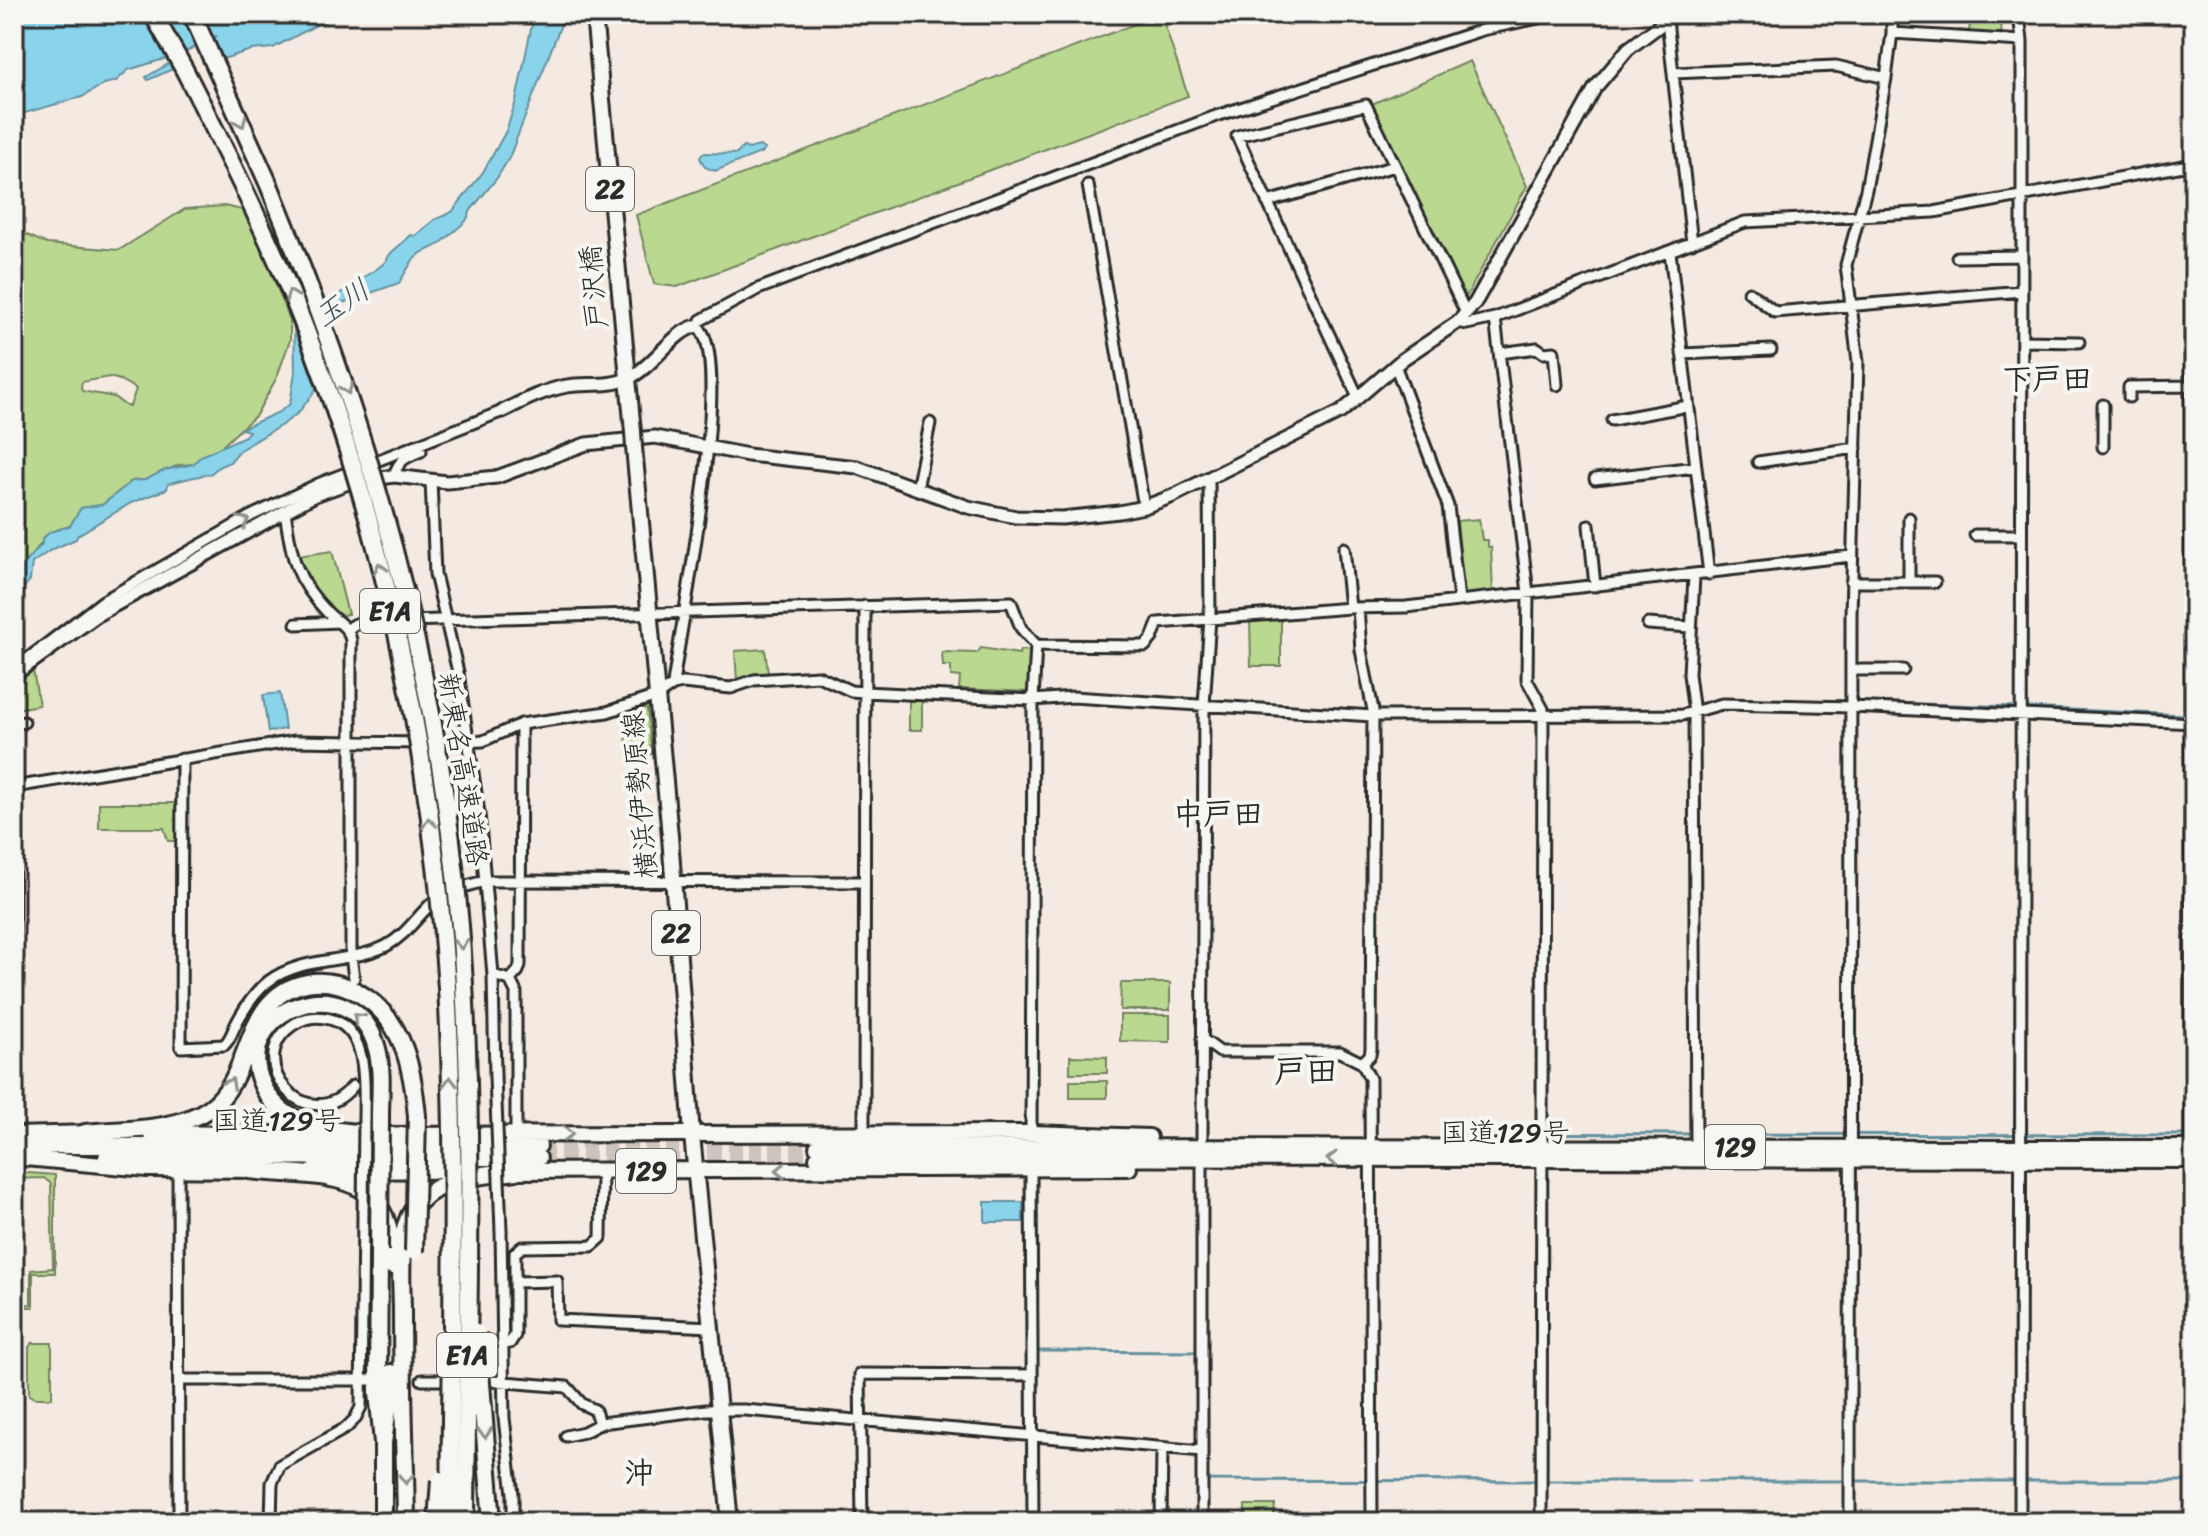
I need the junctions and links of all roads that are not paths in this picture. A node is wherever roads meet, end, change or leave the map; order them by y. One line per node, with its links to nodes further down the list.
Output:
1 (153, 14): 141 (highway, 新東名高速道路 / E1A, one-way to 1, bridge)
2 (192, 14): 142 (highway, 新東名高速道路 / E1A, one-way to 142, bridge)
3 (594, 14): 35 (main road, 戸沢橋 / 22)
4 (1557, 14): 28 (street)
5 (1892, 14): 8 (street)
6 (2019, 14): 9 (street)
7 (1671, 17): 10 (street); 26 (street)
8 (1892, 33): 9 (street); 11 (street)
9 (2022, 41): 16 (street)
10 (1673, 73): 11 (street); 19 (street)
11 (1886, 78): 18 (street)
12 (2194, 154): 13 (street)
13 (2193, 165): 16 (street); 37 (street)
14 (1395, 166): 17 (street); 17 (street); 26 (street)
15 (1088, 185): 55 (street)
16 (2022, 197): 18 (street); 22 (street)
17 (1267, 202): 39 (street)
18 (1858, 216): 19 (street); 25 (street)
19 (1692, 243): 20 (street)
20 (1670, 252): 27 (street); 33 (street)
21 (1963, 254): 22 (street)
22 (2022, 256): 23 (street)
23 (2022, 291): 25 (street); 29 (street)
24 (1749, 292): 25 (street)
25 (1850, 305): 47 (street)
26 (1462, 318): 27 (street); 34 (street)
27 (1495, 318): 32 (street)
28 (699, 323): 35 (street); 46 (street)
29 (2022, 341): 30 (street); 59 (street)
30 (2073, 345)
31 (1771, 350): 33 (street)
32 (1500, 353): 36 (street); 69 (street)
33 (1682, 354): 41 (street)
34 (1395, 365): 39 (street); 70 (street)
35 (627, 372): 42 (street); 74 (main road, 横浜伊勢原線 / 22)
36 (1557, 385)
37 (2191, 386): 38 (street); 96 (street)
38 (2129, 387)
39 (1358, 397): 51 (street)
40 (2103, 405): 45 (street)
41 (1688, 406): 43 (street); 49 (street)
42 (503, 411): 50 (street); 85 (street, one-way to 42)
43 (1612, 420)
44 (930, 423): 54 (street)
45 (2103, 447)
46 (708, 448): 52 (street); 54 (street); 73 (street)
47 (1856, 448): 48 (street); 62 (street)
48 (1758, 462)
49 (1695, 467): 53 (street); 63 (street)
50 (394, 476): 52 (street); 56 (street)
51 (1209, 478): 55 (street); 75 (street)
52 (431, 480): 76 (street)
53 (1602, 481)
54 (917, 489): 55 (street)
55 (1144, 507)
56 (285, 511): 77 (street); 85 (street)
57 (1906, 524): 66 (street)
58 (1587, 530): 68 (street)
59 (2021, 535): 60 (street); 93 (street)
60 (1982, 537)
61 (1344, 548): 72 (street)
62 (1851, 556): 63 (street); 65 (street)
63 (1709, 574): 64 (street)
64 (1694, 576): 68 (street); 80 (street)
65 (1851, 582): 66 (street); 83 (street)
66 (1909, 582): 67 (street)
67 (1935, 582)
68 (1595, 586): 69 (street)
69 (1528, 593): 70 (street); 94 (street)
70 (1459, 600): 72 (street)
71 (865, 606): 73 (street); 82 (street); 87 (street)
72 (1354, 608): 75 (street); 95 (street)
73 (684, 611): 74 (street); 86 (street)
74 (650, 613): 76 (street); 88 (main road, 横浜伊勢原線 / 22)
75 (1210, 618): 82 (street); 90 (street)
76 (445, 619): 81 (street); 99 (street)
77 (339, 622): 78 (street); 81 (street)
78 (296, 624)
79 (1648, 624): 80 (street)
80 (1690, 627): 92 (street)
81 (349, 629): 98 (street)
82 (1036, 645): 89 (street)
83 (1851, 670): 84 (street); 91 (street)
84 (1903, 670)
85 (14, 672)
86 (673, 685): 87 (street); 88 (street)
87 (864, 692): 89 (street); 105 (street)
88 (657, 696): 97 (street); 104 (main road, 横浜伊勢原線 / 22)
89 (1033, 700): 90 (street); 118 (street)
90 (1204, 705): 95 (street); 112 (street)
91 (1851, 707): 92 (street); 93 (street); 126 (street)
92 (1694, 713): 94 (street); 124 (street)
93 (2021, 714): 96 (street); 127 (street)
94 (1543, 715): 95 (street); 125 (street)
95 (1373, 716): 113 (street)
96 (2192, 723): 128 (street)
97 (521, 724): 99 (street); 103 (street)
98 (352, 740): 99 (street); 100 (street); 106 (street)
99 (470, 743): 102 (street)
100 (182, 759): 101 (street); 106 (street)
101 (14, 786): 107 (street)
102 (486, 881): 103 (street); 106 (street); 108 (street)
103 (520, 881): 104 (street); 110 (street)
104 (672, 882): 105 (street); 122 (main road, 横浜伊勢原線 / 22)
105 (864, 882): 119 (street)
106 (351, 956): 109 (street)
107 (14, 962): 111 (street)
108 (493, 975): 110 (street); 145 (street, bridge)
109 (354, 978)
110 (510, 980): 117 (street)
111 (14, 1003)
112 (1202, 1039): 113 (street); 123 (street)
113 (1362, 1063): 132 (street)
114 (353, 1086): 115 (street)
115 (372, 1118): 121 (highway, one-way to 121); 148 (street, bridge); 156 (highway, bridge)
116 (85, 1133): 120 (main road, 129); 121 (main road, 129); 157 (highway, one-way to 157, bridge)
117 (516, 1133): 121 (main road, 129); 122 (main road, 129, one-way to 122)
118 (1031, 1133): 119 (main road, 129); 123 (main road, 129)
119 (864, 1134): 122 (main road, 129)
120 (14, 1135)
121 (376, 1135)
122 (692, 1135): 140 (main road, 横浜伊勢原線 / 22)
123 (1202, 1138): 131 (main road, 129)
124 (1695, 1138): 125 (main road, 国道129号 / 129); 126 (main road, 国道129号 / 129)
125 (1542, 1143): 126 (main road, 国道129号 / 129); 132 (main road, 国道129号 / 129); 175 (street)
126 (1851, 1143): 127 (main road, 国道129号 / 129); 176 (street)
127 (2021, 1144): 128 (main road, 国道129号 / 129); 177 (street)
128 (2191, 1145)
129 (14, 1146): 133 (main road, 国道129号 / 129)
130 (817, 1152): 131 (main road, 国道129号 / 129)
131 (1277, 1152): 132 (main road, 国道129号 / 129); 134 (main road, 129)
132 (1372, 1152): 174 (street)
133 (14, 1157): 135 (main road, 129)
134 (1202, 1167): 137 (main road, 129); 159 (street)
135 (178, 1169): 136 (main road, 129); 147 (street)
136 (249, 1170): 138 (main road, 129); 156 (highway)
137 (1031, 1170): 140 (main road, 129, one-way to 140); 146 (street)
138 (516, 1171): 139 (main road, 129); 157 (highway)
139 (602, 1171): 140 (main road, 129); 143 (street)
140 (696, 1171): 144 (main road, 横浜伊勢原線 / 22)
141 (451, 1188): 164 (highway, bridge); 165 (highway, 新東名高速道路 / E1A, bridge)
142 (469, 1188): 166 (highway, 新東名高速道路 / E1A, bridge); 167 (highway, one-way to 167, bridge)
143 (515, 1282): 144 (street); 145 (street)
144 (712, 1327): 151 (main road, 横浜伊勢原線 / 22)
145 (502, 1344): 150 (street)
146 (1032, 1375): 152 (street); 155 (street)
147 (180, 1380): 148 (street); 160 (street)
148 (366, 1380): 161 (street)
149 (422, 1380): 150 (street)
150 (502, 1380): 153 (street); 168 (street)
151 (720, 1409): 152 (street); 153 (street); 169 (main road, 横浜伊勢原線 / 22)
152 (861, 1422): 155 (street); 170 (street)
153 (599, 1424): 154 (street)
154 (566, 1436)
155 (1032, 1437): 158 (street); 171 (street)
156 (383, 1443): 162 (highway)
157 (406, 1444): 163 (highway, one-way to 163)
158 (1162, 1449): 159 (street); 172 (street)
159 (1199, 1451): 173 (street)
160 (179, 1522)
161 (271, 1522)
162 (383, 1522)
163 (406, 1522)
164 (437, 1522)
165 (450, 1522)
166 (466, 1522)
167 (492, 1522)
168 (513, 1522)
169 (730, 1522)
170 (862, 1522)
171 (1033, 1522)
172 (1161, 1522)
173 (1202, 1522)
174 (1372, 1522)
175 (1541, 1522)
176 (1850, 1522)
177 (2020, 1522)

